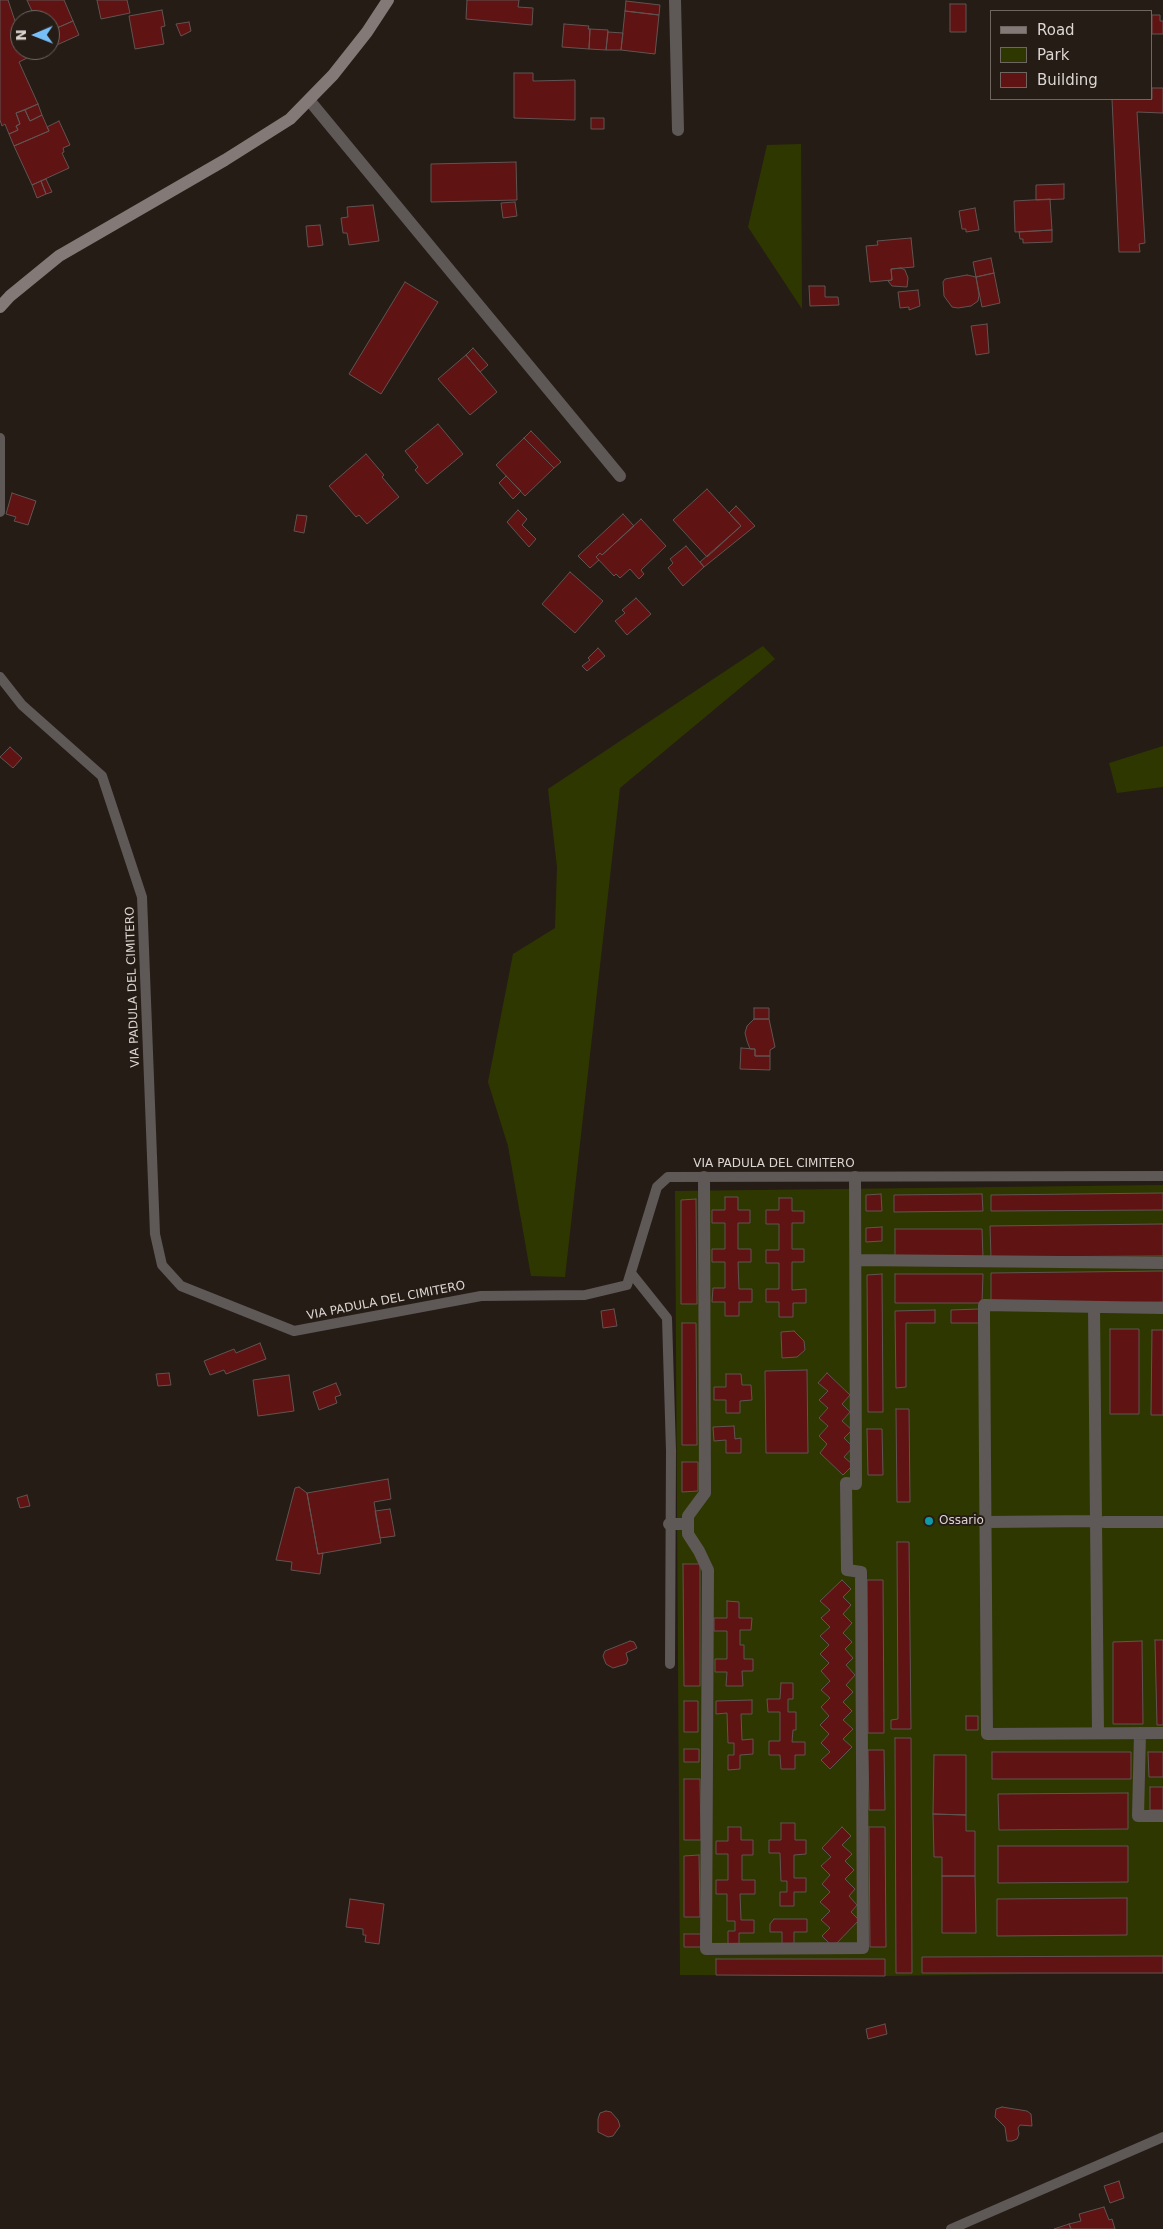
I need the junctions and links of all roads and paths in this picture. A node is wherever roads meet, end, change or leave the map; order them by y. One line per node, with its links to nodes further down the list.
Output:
1 (388, 0): 3 (street)
2 (676, 0): 4 (street)
3 (309, 100): 5 (street); 7 (street)
4 (678, 130)
5 (0, 306)
6 (0, 438): 8 (lane)
7 (620, 476)
8 (0, 512)
9 (0, 678): 15 (lane, VIA PADULA DEL CIMITERO)
10 (1163, 1176): 12 (lane, VIA PADULA DEL CIMITERO)
11 (704, 1177): 12 (lane, VIA PADULA DEL CIMITERO); 15 (lane, VIA PADULA DEL CIMITERO); 22 (street)
12 (855, 1177): 13 (street)
13 (856, 1260): 14 (street); 22 (street)
14 (1163, 1263)
15 (631, 1273): 21 (lane)
16 (1094, 1307): 17 (street); 18 (street); 19 (street)
17 (1163, 1308)
18 (1100, 1521): 19 (street); 20 (street); 24 (street)
19 (986, 1522): 24 (street)
20 (1163, 1522)
21 (669, 1524): 22 (street); 23 (lane)
22 (688, 1524)
23 (670, 1664)
24 (1098, 1733): 25 (street)
25 (1140, 1733): 26 (street); 27 (street)
26 (1163, 1733)
27 (1163, 1816)
28 (1163, 2137): 29 (lane)
29 (951, 2229)

